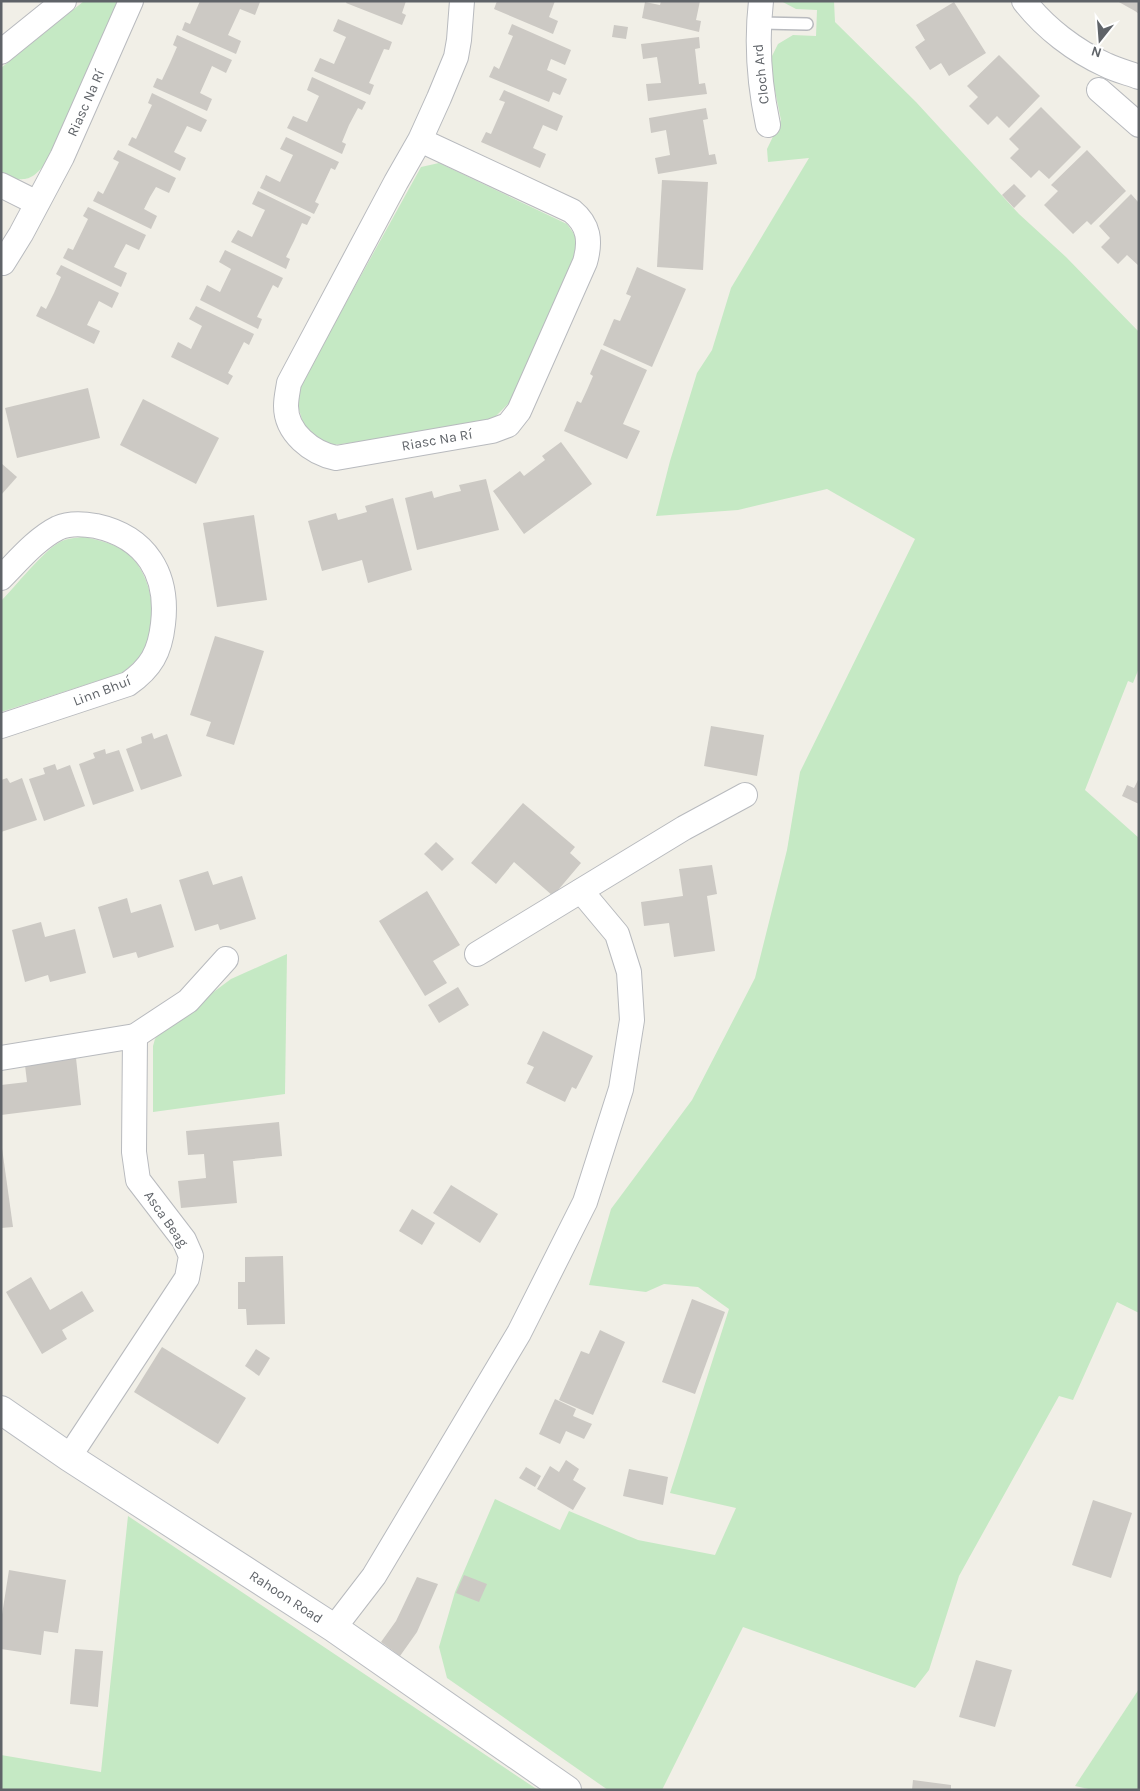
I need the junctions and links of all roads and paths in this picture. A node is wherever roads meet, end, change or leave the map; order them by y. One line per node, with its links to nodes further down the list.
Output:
1 (64, 1): 7 (street)
2 (131, 1): 14 (street, Riasc Na Rí)
3 (462, 1): 12 (street, Riasc Na Rí)
4 (1024, 1): 8 (street)
5 (760, 12): 6 (lane, Cloch Ard); 10 (street, Cloch Ard)
6 (806, 24)
7 (1, 52)
8 (1139, 77)
9 (1099, 90): 11 (street)
10 (768, 125)
11 (1139, 125)
12 (420, 140): 12 (street, Riasc Na Rí)
13 (1, 185): 14 (street)
14 (38, 203): 15 (street, Riasc Na Rí)
15 (3, 264)
16 (1, 578): 17 (street, Linn Bhuí)
17 (1, 726)
18 (745, 795): 19 (street)
19 (581, 891): 20 (street); 26 (street)
20 (478, 954)
21 (226, 959): 22 (street)
22 (135, 1036): 23 (street); 25 (street, Asca Beag)
23 (1, 1058)
24 (1, 1410): 25 (street, Rahoon Road)
25 (69, 1457): 26 (street, Rahoon Road)
26 (334, 1628): 27 (street, Rahoon Road)
27 (567, 1790)

